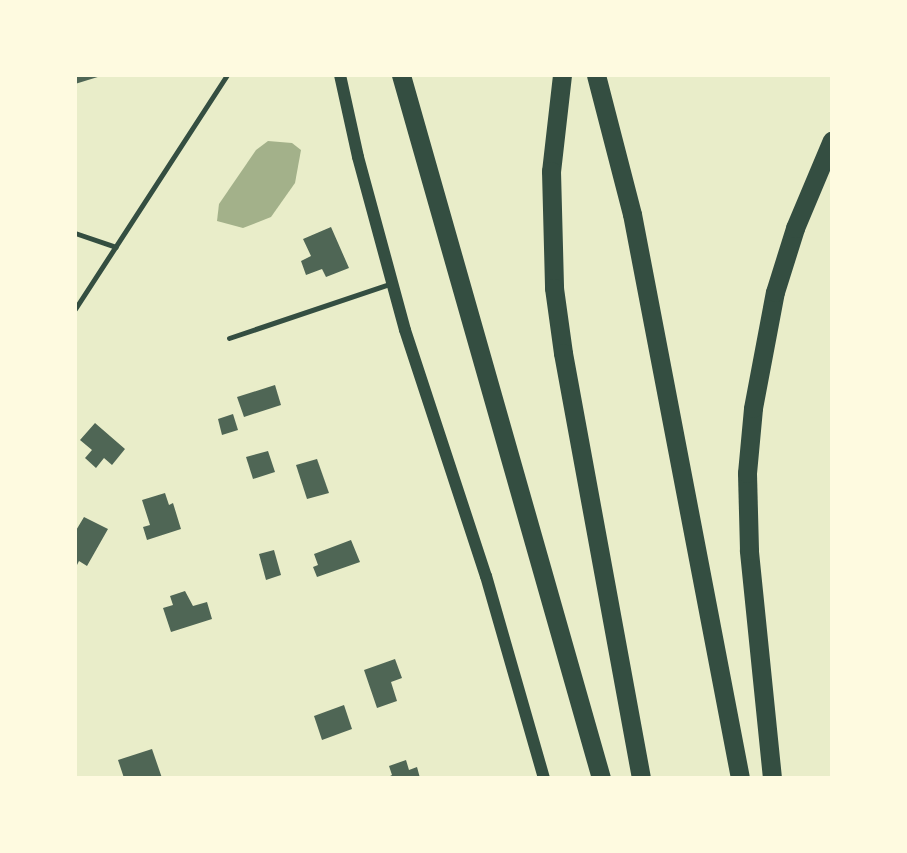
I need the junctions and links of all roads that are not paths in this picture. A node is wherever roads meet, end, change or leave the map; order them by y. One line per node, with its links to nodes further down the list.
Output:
1 (227, 75): 8 (lane)
2 (340, 75): 9 (street)
3 (401, 75): 13 (highway)
4 (562, 75): 14 (highway)
5 (596, 75): 15 (highway)
6 (832, 140): 16 (highway)
7 (75, 233): 8 (lane)
8 (116, 247): 10 (lane)
9 (392, 283): 11 (lane); 12 (street)
10 (75, 309)
11 (229, 338)
12 (544, 778)
13 (601, 778)
14 (641, 778)
15 (740, 778)
16 (772, 778)

